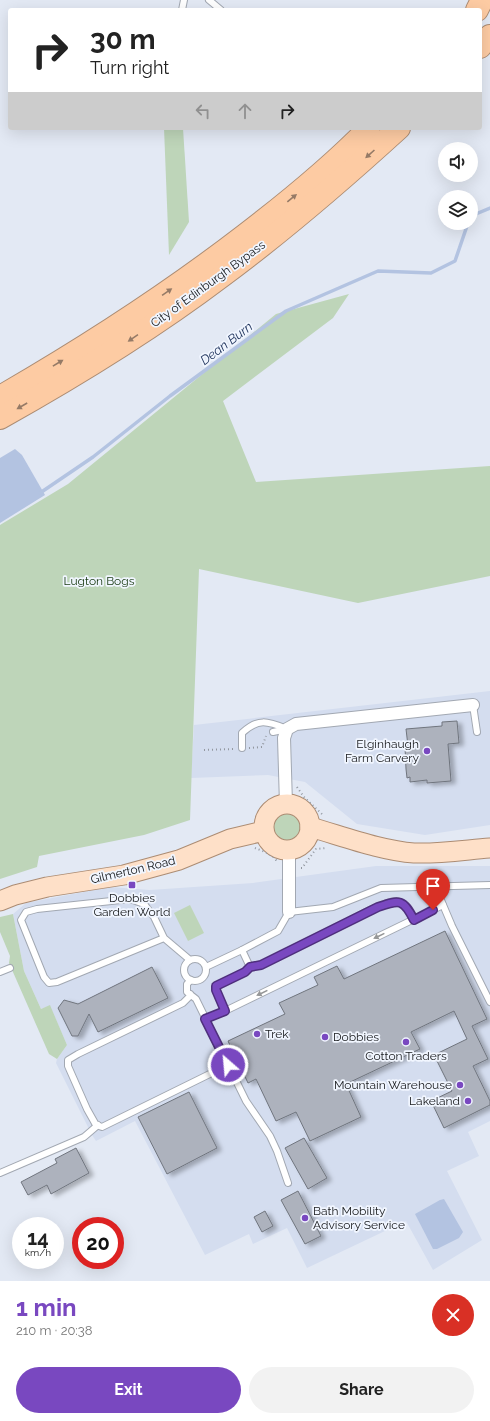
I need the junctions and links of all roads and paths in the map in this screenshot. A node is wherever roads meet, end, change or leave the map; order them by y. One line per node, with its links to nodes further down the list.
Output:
1 (209, 0): 2 (lane)
2 (219, 8)
3 (490, 36): 4 (highway)
4 (482, 45)
5 (367, 130): 7 (highway, City of Edinburgh Bypass, one-way to 5)
6 (397, 130): 8 (highway, City of Edinburgh Bypass, one-way to 8)
7 (0, 397)
8 (0, 418)
9 (473, 705): 10 (street); 12 (lane)
10 (287, 729): 11 (lane); 13 (lane); 14 (street)
11 (274, 732)
12 (477, 732)
13 (242, 748)
14 (286, 804): 15 (main road); 16 (main road)
15 (310, 827): 19 (main road); 20 (main road)
16 (264, 831): 20 (main road); 24 (main road, Gilmerton Road)
17 (249, 847): 21 (path)
18 (332, 847): 21 (path)
19 (490, 848)
20 (289, 850): 21 (street)
21 (289, 869): 26 (street)
22 (490, 885): 23 (lane)
23 (435, 886): 25 (lane); 26 (lane)
24 (0, 901)
25 (443, 905): 27 (lane); 37 (lane)
26 (289, 912): 29 (lane)
27 (414, 920): 32 (lane); 38 (lane, one-way to 38)
28 (164, 938): 28 (lane); 30 (lane)
29 (242, 950): 31 (lane); 32 (lane)
30 (190, 960): 31 (lane); 35 (lane)
31 (206, 967): 35 (lane)
32 (250, 967): 38 (lane)
33 (10, 968): 34 (lane)
34 (0, 972)
35 (191, 980): 36 (lane)
36 (190, 994): 39 (lane); 41 (lane)
37 (490, 1002)
38 (225, 1011): 39 (lane)
39 (205, 1019): 40 (lane)
40 (228, 1065): 41 (lane); 43 (lane)
41 (98, 1125): 42 (lane)
42 (0, 1173)
43 (288, 1182)

